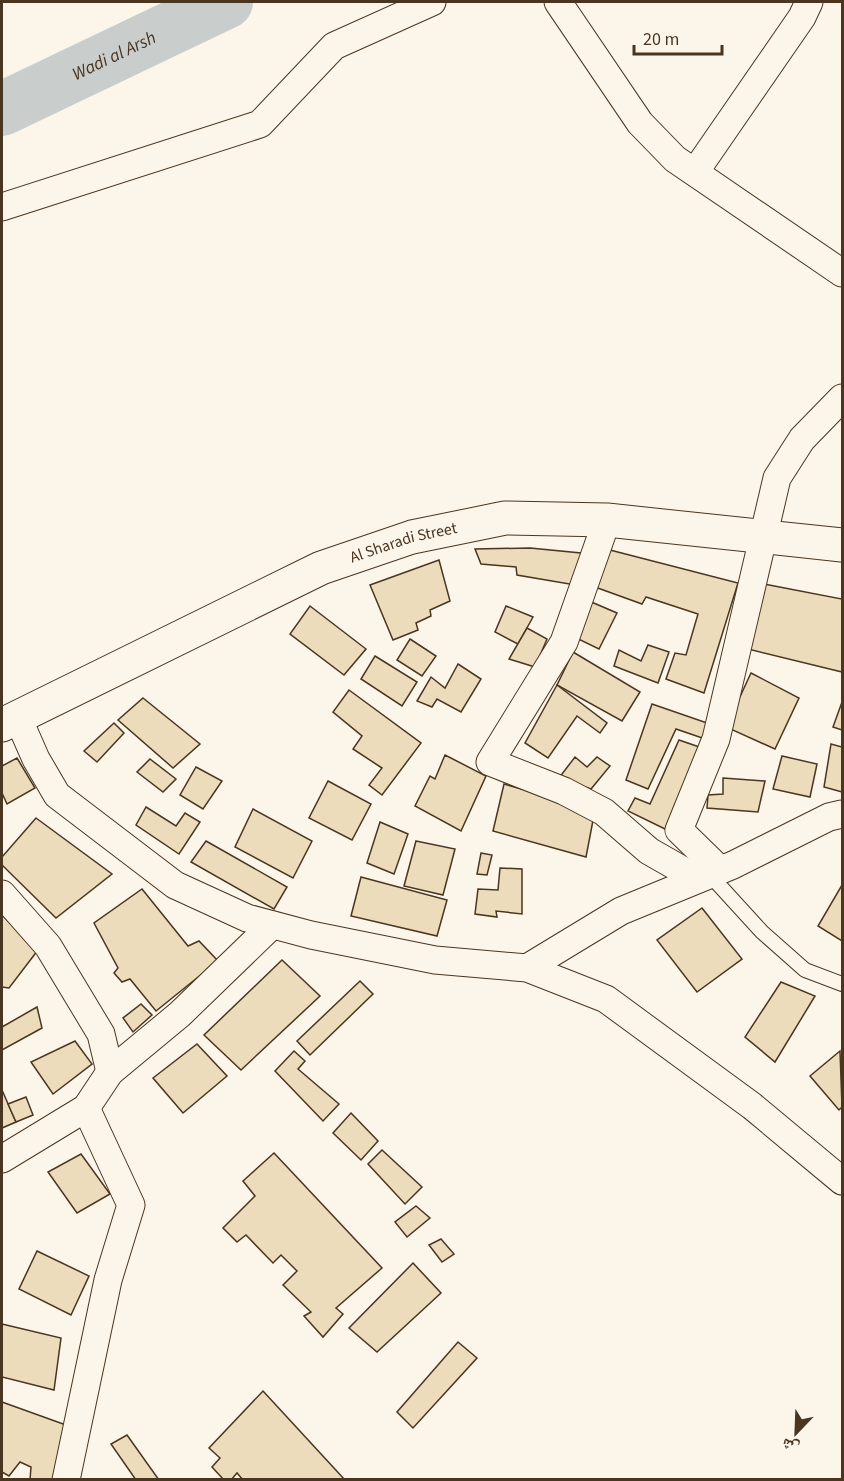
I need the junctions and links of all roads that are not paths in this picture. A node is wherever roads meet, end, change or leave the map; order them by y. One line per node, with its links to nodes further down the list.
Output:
1 (432, 2): 5 (street)
2 (558, 2): 4 (street)
3 (809, 2): 4 (street)
4 (695, 172): 6 (street)
5 (2, 207)
6 (843, 273)
7 (843, 398): 9 (street)
8 (607, 520): 9 (street, Al Sharadi Street); 11 (street, Al Sharadi Street); 13 (street)
9 (766, 535): 10 (street, Al Sharadi Street); 13 (street)
10 (843, 545)
11 (10, 722): 15 (street)
12 (843, 814): 13 (street)
13 (709, 874): 16 (street); 17 (lane)
14 (2, 894): 18 (street)
15 (272, 925): 16 (street); 18 (street)
16 (527, 968): 21 (street)
17 (843, 984)
18 (110, 1072): 19 (street)
19 (86, 1108): 20 (street); 22 (street)
20 (2, 1159)
21 (843, 1181)
22 (66, 1479)

